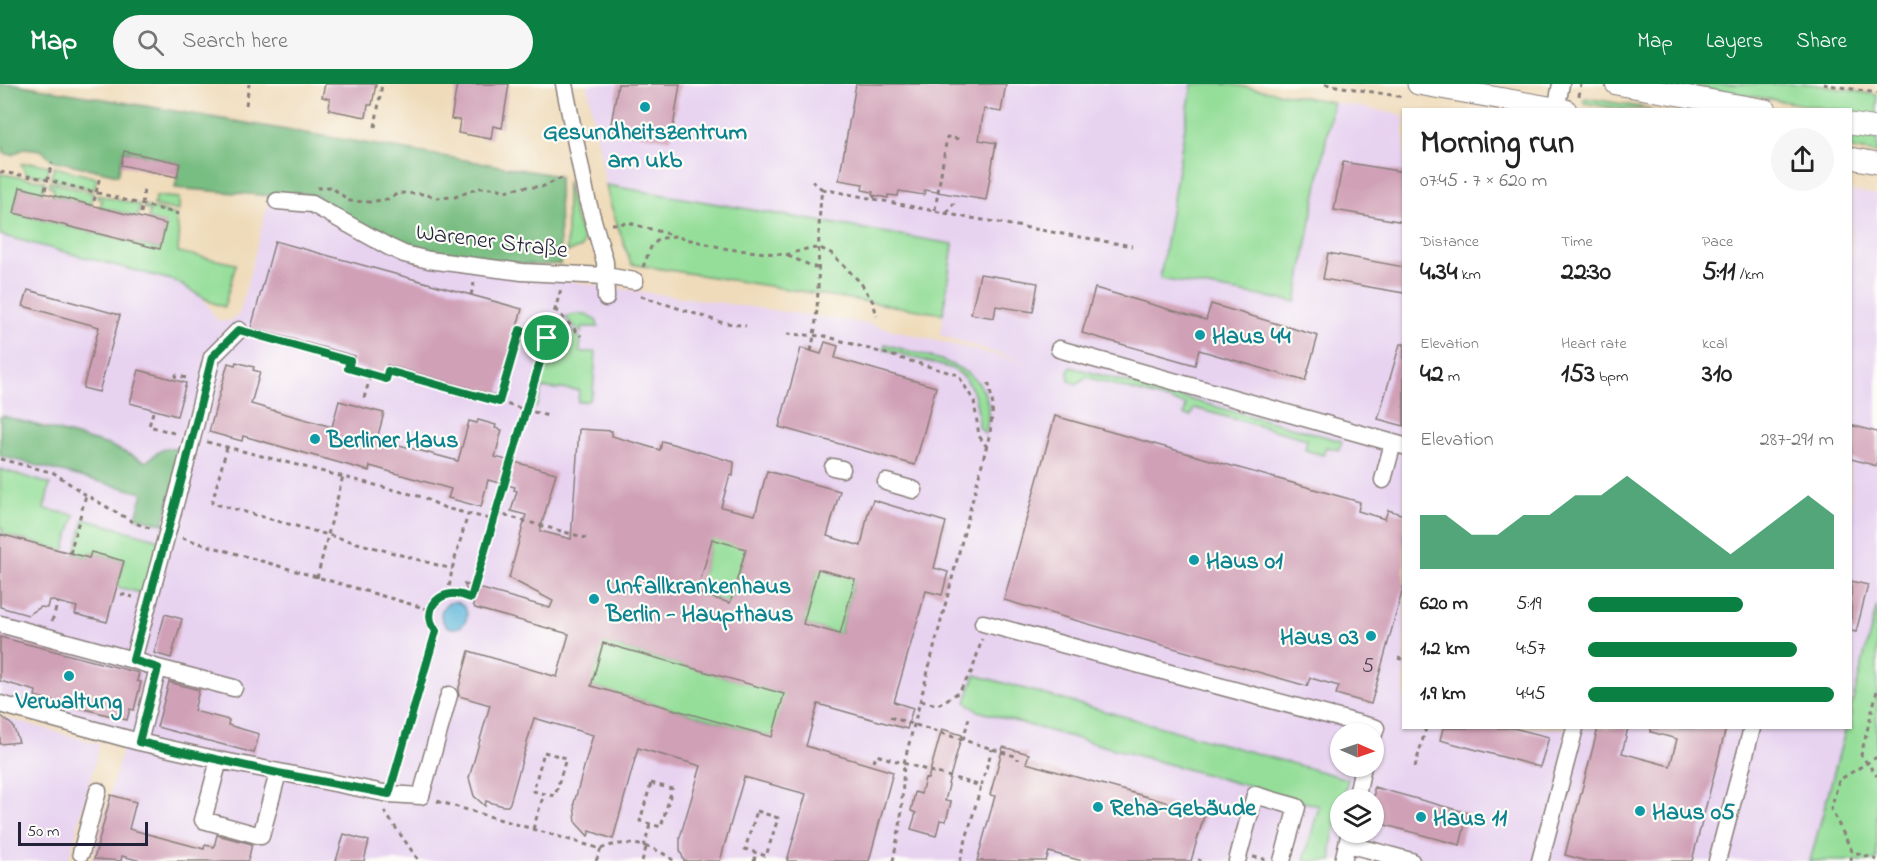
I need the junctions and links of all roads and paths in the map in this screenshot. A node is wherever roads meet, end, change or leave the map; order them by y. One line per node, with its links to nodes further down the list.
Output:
1 (249, 84): 9 (path)
2 (382, 84): 14 (path)
3 (564, 84): 45 (street, Warener Straße)
4 (1418, 84): 10 (main road)
5 (1560, 84): 11 (street)
6 (1616, 84): 12 (main road)
7 (1824, 84): 8 (path)
8 (1877, 93)
9 (246, 105)
10 (1554, 108)
11 (1560, 108)
12 (1754, 108)
13 (1852, 124): 15 (main road)
14 (375, 127)
15 (1877, 128)
16 (959, 139): 34 (path)
17 (1852, 158): 19 (main road)
18 (52, 163): 23 (path)
19 (1877, 163)
20 (0, 172): 23 (path)
21 (100, 176): 29 (path)
22 (564, 177): 26 (path)
23 (48, 180): 28 (path); 29 (path)
24 (812, 181): 27 (path)
25 (144, 189): 33 (path)
26 (314, 189)
27 (822, 189): 34 (path); 41 (path)
28 (45, 190)
29 (97, 192): 30 (path); 33 (path)
30 (94, 201)
31 (277, 201): 44 (street, Warener Straße)
32 (954, 203): 36 (path)
33 (143, 204): 35 (path); 37 (path)
34 (935, 210): 36 (path)
35 (141, 213)
36 (947, 213): 40 (path)
37 (179, 214)
38 (606, 226): 39 (path)
39 (674, 236): 42 (path); 46 (path)
40 (1132, 246)
41 (820, 248): 42 (path); 43 (path); 49 (path)
42 (786, 255): 43 (path)
43 (819, 269): 53 (path)
44 (564, 273): 45 (street, Warener Straße); 48 (path)
45 (606, 276): 46 (street, Warener Straße); 47 (street)
46 (639, 282): 50 (path)
47 (606, 298)
48 (555, 309): 54 (path); 55 (path)
49 (877, 316)
50 (746, 326)
51 (239, 330): 58 (path); 67 (street)
52 (787, 334): 53 (path)
53 (814, 334): 57 (path); 70 (path)
54 (581, 336)
55 (547, 338): 63 (path); 64 (path)
56 (1059, 349): 68 (street)
57 (811, 351)
58 (371, 375): 61 (path); 62 (path)
59 (988, 379): 70 (path)
60 (478, 390): 61 (path)
61 (476, 395): 63 (path)
62 (364, 398)
63 (499, 402): 64 (path)
64 (526, 409): 66 (path); 74 (path)
65 (153, 412): 67 (path)
66 (548, 416)
67 (192, 438): 69 (path); 82 (street)
68 (1398, 445): 73 (street)
69 (227, 447): 72 (path); 83 (path)
70 (987, 447): 99 (path)
71 (0, 459): 78 (path)
72 (343, 477): 80 (path); 83 (path)
73 (1383, 480)
74 (506, 482): 76 (path); 79 (path)
75 (886, 482): 77 (street)
76 (513, 483)
77 (914, 489)
78 (86, 495): 82 (path); 85 (path)
79 (496, 513): 81 (path); 84 (path)
80 (468, 514): 81 (path); 86 (path)
81 (494, 520): 88 (path)
82 (167, 534): 87 (path); 94 (street)
83 (328, 535): 86 (path); 87 (path)
84 (586, 538)
85 (70, 553)
86 (452, 568): 88 (path)
87 (317, 578): 89 (path)
88 (448, 594): 89 (path)
89 (431, 610): 122 (path)
90 (985, 623): 99 (path); 103 (street)
91 (0, 624): 94 (street)
92 (1398, 658): 93 (path)
93 (1402, 659)
94 (133, 660): 95 (street)
95 (158, 668): 96 (street); 109 (street)
96 (234, 688)
97 (1877, 691): 116 (path)
98 (449, 695): 124 (street)
99 (921, 700): 104 (path)
100 (0, 704): 109 (street)
101 (970, 714): 108 (path)
102 (890, 717): 104 (path)
103 (1357, 723)
104 (915, 724): 108 (path); 115 (path)
105 (1426, 729): 117 (path)
106 (1575, 729): 147 (street)
107 (1752, 729): 148 (street)
108 (963, 740): 110 (path)
109 (139, 742): 112 (street)
110 (992, 749): 113 (path); 120 (path)
111 (1877, 757): 116 (path)
112 (219, 760): 118 (street); 118 (street)
113 (1017, 760)
114 (874, 762): 115 (path)
115 (904, 763): 120 (path); 141 (path)
116 (1866, 763): 119 (path); 132 (path)
117 (1415, 767)
118 (278, 773): 122 (street)
119 (1877, 776)
120 (981, 786): 142 (path)
121 (98, 791): 133 (street)
122 (389, 794): 124 (street)
123 (544, 794): 123 (path); 127 (path)
124 (421, 796): 127 (path)
125 (384, 811): 136 (path)
126 (650, 824): 126 (path); 130 (path)
127 (533, 829): 131 (path)
128 (1348, 843): 145 (street)
129 (1362, 843): 146 (street)
130 (645, 848): 131 (path); 138 (path); 139 (path)
131 (601, 849): 137 (path)
132 (1852, 851): 135 (path); 149 (path)
133 (81, 853)
134 (756, 853): 134 (path); 140 (path)
135 (1877, 860)
136 (419, 861)
137 (596, 861)
138 (642, 861)
139 (674, 861)
140 (754, 861)
141 (894, 861)
142 (960, 861)
143 (1237, 861): 144 (street)
144 (1282, 861)
145 (1343, 861)
146 (1411, 861)
147 (1540, 861)
148 (1717, 861)
149 (1851, 861)

